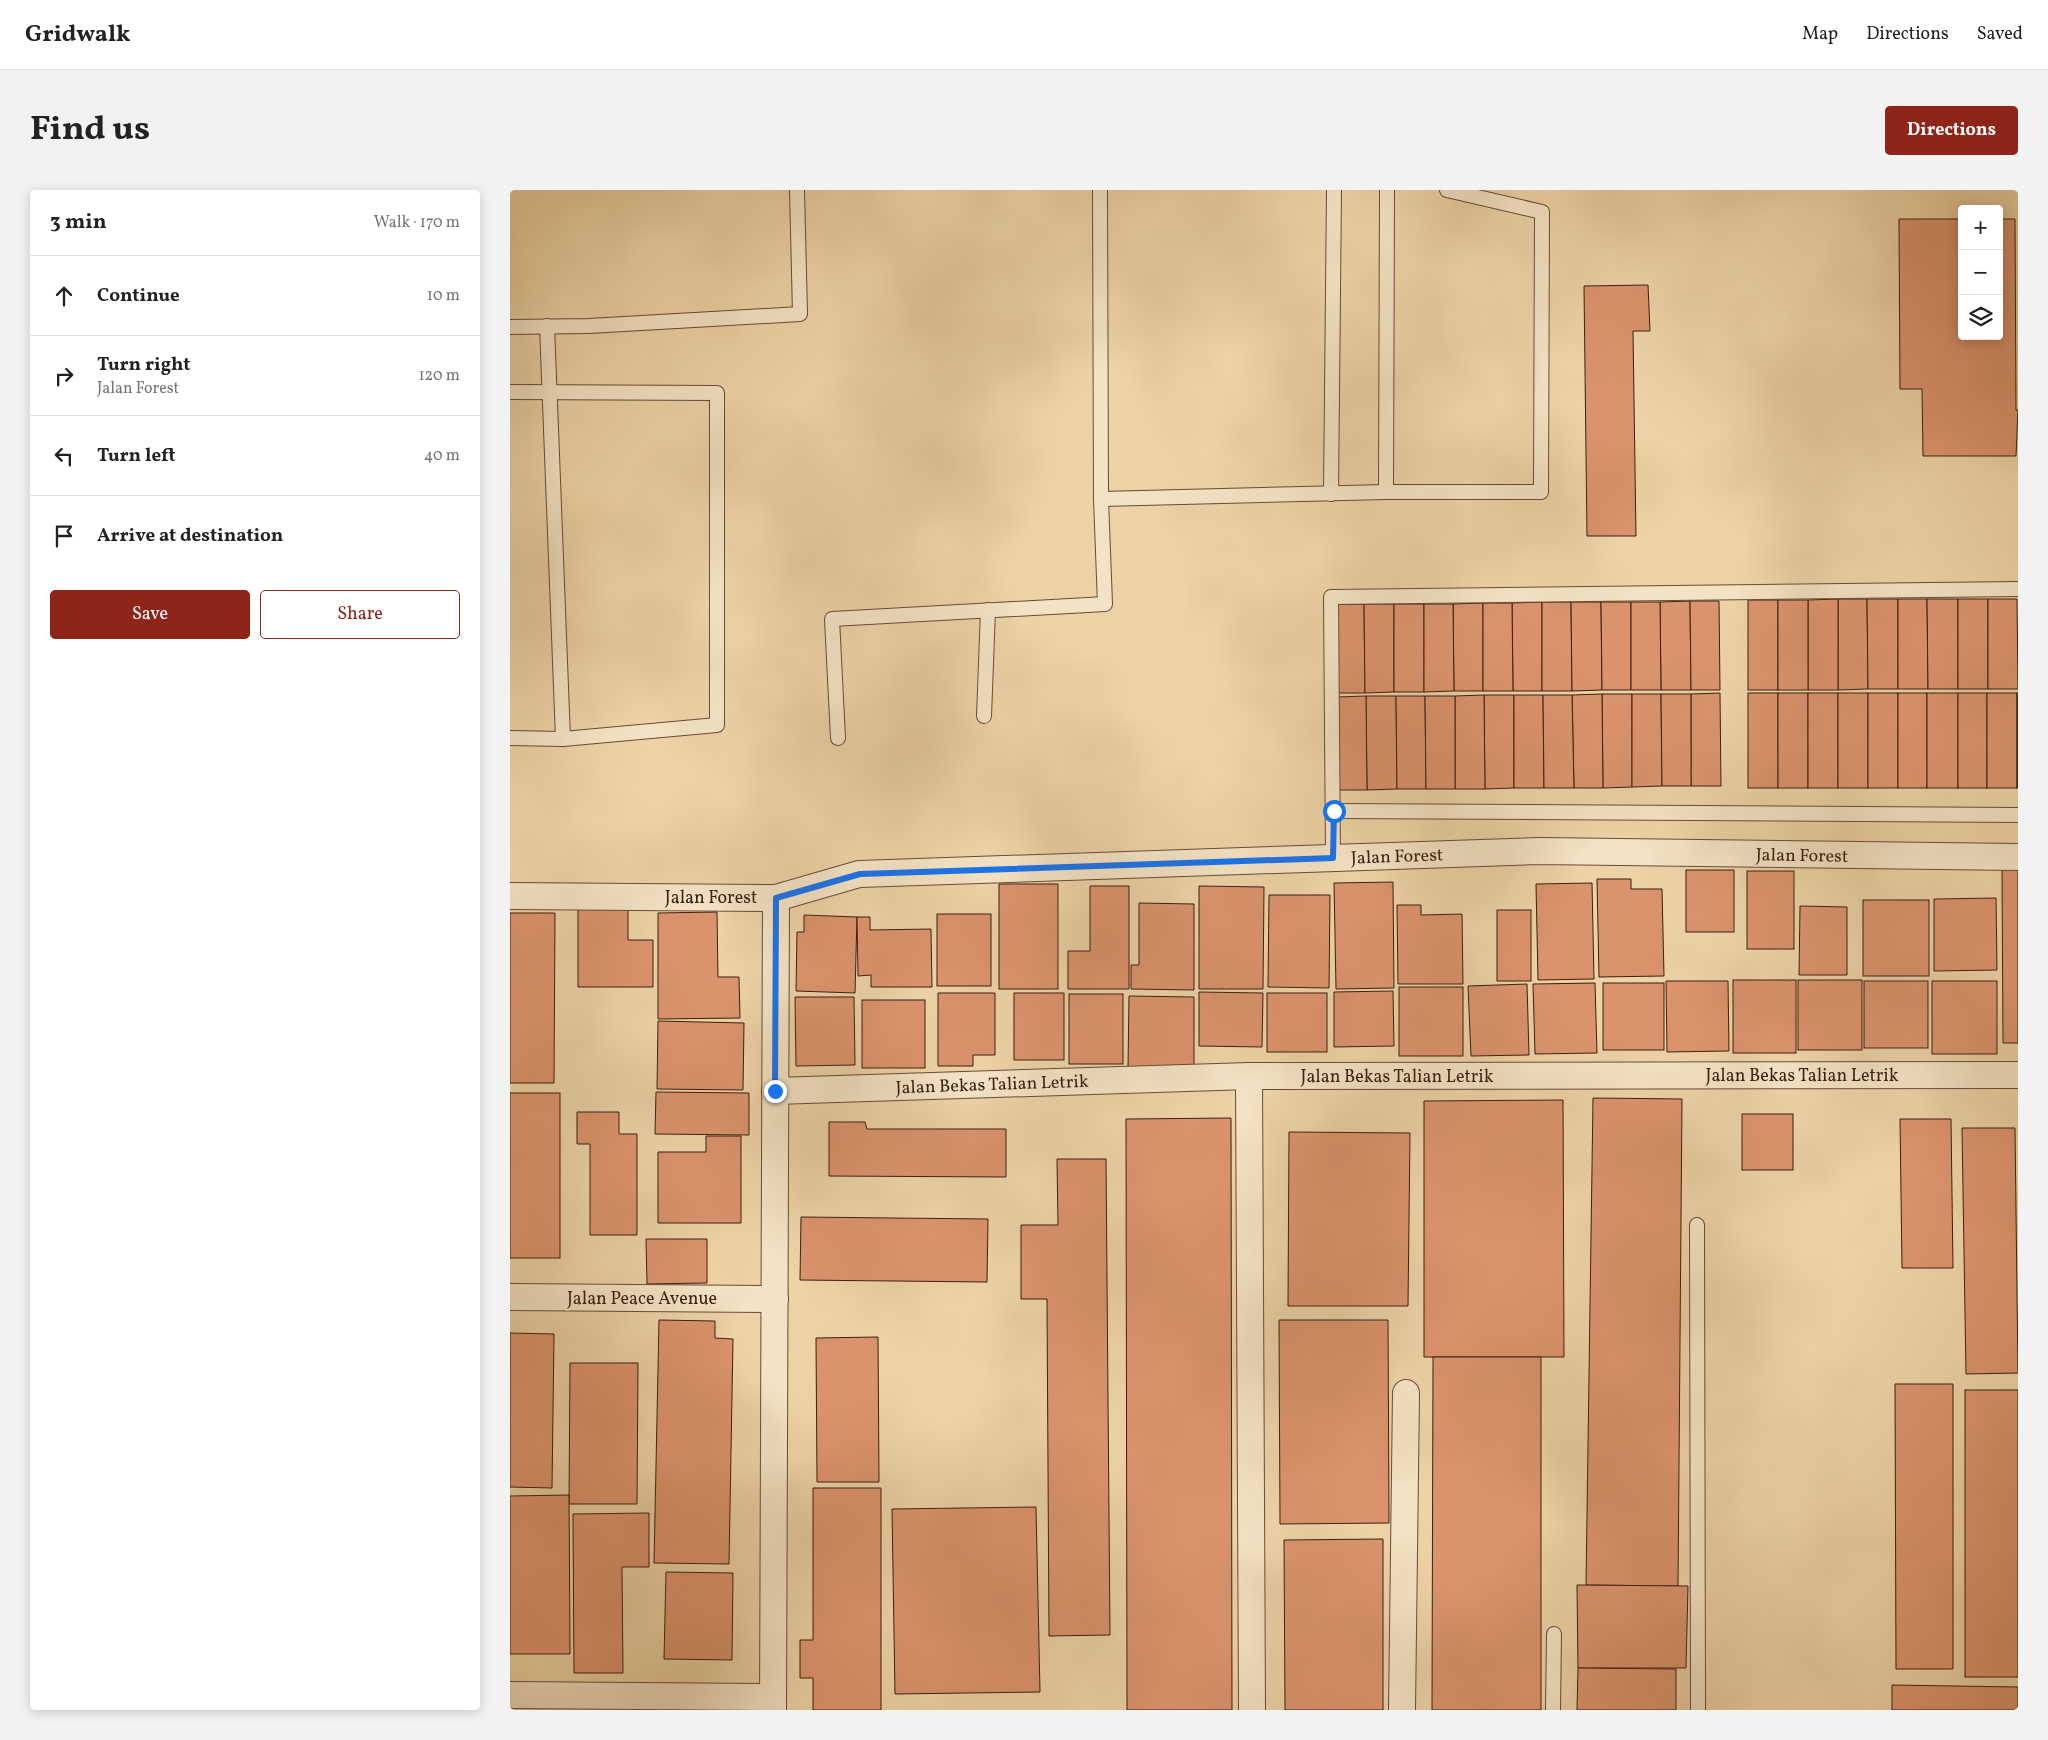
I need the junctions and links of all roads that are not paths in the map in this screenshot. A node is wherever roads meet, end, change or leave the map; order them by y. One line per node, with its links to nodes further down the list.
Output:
1 (798, 190): 6 (lane)
2 (1100, 190): 12 (lane)
3 (1334, 190): 11 (lane)
4 (1387, 190): 10 (lane)
5 (1447, 190): 10 (lane)
6 (547, 326): 7 (lane); 9 (lane)
7 (510, 327)
8 (510, 392): 9 (lane)
9 (550, 392): 18 (lane); 18 (lane)
10 (1386, 492): 11 (lane)
11 (1331, 494): 12 (lane)
12 (1101, 499): 14 (lane)
13 (2018, 589): 19 (lane)
14 (988, 610): 15 (lane); 17 (lane)
15 (984, 716)
16 (510, 738): 18 (lane)
17 (838, 738)
18 (563, 739)
19 (1334, 811): 20 (lane); 21 (lane)
20 (2018, 815)
21 (1333, 858): 22 (street, Jalan Forest); 24 (street, Jalan Forest)
22 (2018, 858)
23 (510, 896): 24 (street, Jalan Forest)
24 (776, 898): 27 (street)
25 (2018, 1075): 26 (street, Jalan Bekas Talian Letrik)
26 (1249, 1076): 27 (street, Jalan Bekas Talian Letrik); 35 (street)
27 (775, 1091): 30 (street)
28 (1697, 1225): 38 (lane)
29 (510, 1297): 30 (street, Jalan Peace Avenue)
30 (775, 1299): 34 (street)
31 (1406, 1393): 36 (street)
32 (1554, 1634): 37 (lane)
33 (510, 1695): 34 (street)
34 (773, 1704)
35 (1252, 1710)
36 (1402, 1710)
37 (1553, 1710)
38 (1698, 1710)

